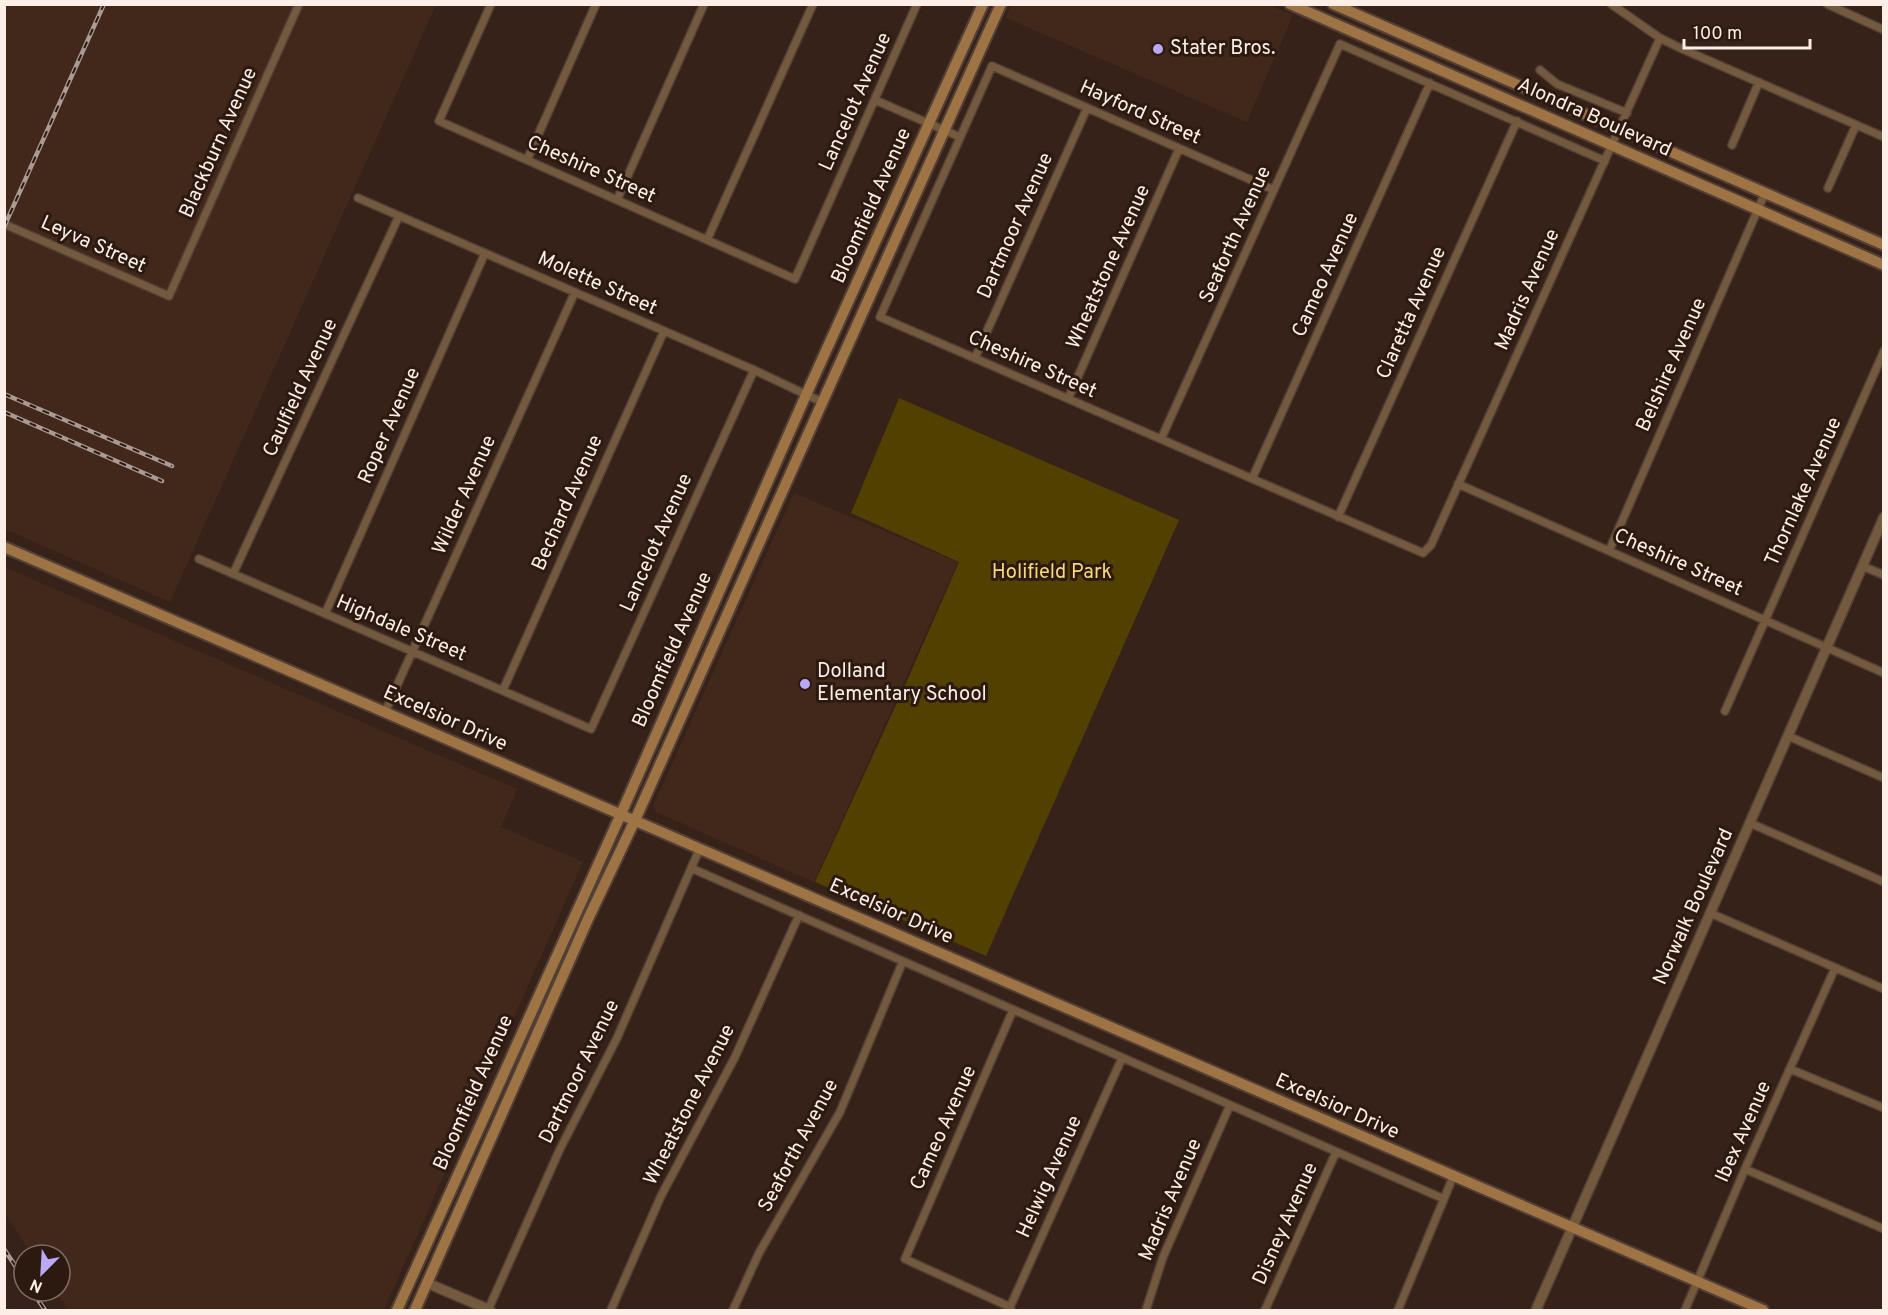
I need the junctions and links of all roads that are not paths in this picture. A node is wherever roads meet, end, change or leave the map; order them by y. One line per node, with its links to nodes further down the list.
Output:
1 (299, 4): 49 (street, Blackburn Avenue)
2 (491, 4): 33 (street, Cheshire Street)
3 (596, 4): 33 (street)
4 (704, 4): 39 (street)
5 (813, 4): 43 (street)
6 (917, 4): 20 (street, Lancelot Avenue)
7 (983, 4): 24 (main road, Bloomfield Avenue)
8 (1290, 4): 31 (main road, Alondra Boulevard)
9 (1333, 4): 26 (main road, Alondra Boulevard)
10 (1611, 4): 14 (street)
11 (1827, 4): 13 (street)
12 (998, 6): 27 (main road, Bloomfield Avenue)
13 (1884, 30)
14 (1660, 38): 18 (street); 22 (street, Madris Avenue)
15 (1340, 44): 19 (street, Alondra Boulevard); 36 (street, Seaforth Avenue)
16 (992, 66): 21 (street, Hayford Street); 28 (street, Cheshire Street)
17 (1540, 70): 22 (street, Alondra Boulevard)
18 (1759, 82): 25 (street); 30 (street)
19 (1430, 83): 23 (street, Alondra Boulevard); 58 (street, Cameo Avenue)
20 (875, 100): 24 (street); 47 (street, Lancelot Avenue)
21 (1087, 108): 32 (street, Hayford Street); 52 (street, Dartmoor Avenue)
22 (1627, 113): 26 (street, Madris Avenue)
23 (1517, 122): 34 (street, Alondra Boulevard); 61 (street, Claretta Avenue)
24 (929, 123): 27 (street); 54 (main road, Bloomfield Avenue)
25 (1856, 125): 29 (street); 35 (street)
26 (1619, 129): 31 (street, Madris Avenue); 37 (main road, Alondra Boulevard)
27 (945, 130): 28 (street); 56 (main road, Bloomfield Avenue)
28 (960, 137): 52 (street, Cheshire Street)
29 (1884, 137)
30 (1732, 145)
31 (1612, 146): 34 (street, Madris Avenue); 40 (main road, Alondra Boulevard)
32 (1179, 149): 36 (street, Hayford Street); 55 (street, Wheatstone Avenue)
33 (527, 160): 39 (street, Cheshire Street)
34 (1605, 160): 59 (street, Madris Avenue)
35 (1828, 188)
36 (1274, 190): 57 (street, Seaforth Avenue)
37 (1765, 193): 40 (street, Belshire Avenue); 44 (main road, Alondra Boulevard)
38 (358, 198): 41 (street, Molette Street)
39 (616, 200): 43 (street, Cheshire Street)
40 (1758, 210): 46 (main road, Alondra Boulevard); 63 (street, Belshire Avenue)
41 (399, 216): 45 (street, Molette Street); 67 (street, Caulfield Avenue)
42 (4, 224): 49 (street, Leyva Street)
43 (707, 240): 47 (street, Cheshire Street)
44 (1884, 245)
45 (485, 253): 48 (street, Molette Street); 69 (street, Roper Avenue)
46 (1884, 265)
47 (795, 279)
48 (575, 292): 50 (street, Molette Street); 72 (street, Wilder Avenue)
49 (169, 296)
50 (664, 331): 53 (street, Molette Street); 74 (street, Bechard Avenue)
51 (1884, 351): 70 (street, Thornlake Avenue)
52 (975, 358): 55 (street, Cheshire Street)
53 (754, 370): 54 (street, Molette Street); 77 (street, Lancelot Avenue)
54 (806, 395): 56 (street, Molette Street); 80 (main road, Bloomfield Avenue)
55 (1068, 399): 57 (street, Cheshire Street)
56 (822, 402): 81 (main road, Bloomfield Avenue)
57 (1161, 439): 58 (street, Cheshire Street)
58 (1252, 479): 61 (street, Cheshire Street)
59 (1458, 484): 63 (street, Cheshire Street); 64 (street, Madris Avenue)
60 (1884, 517): 66 (street, Norwalk Boulevard)
61 (1338, 518): 64 (street, Cheshire Street)
62 (4, 547): 76 (main road, Excelsior Drive)
63 (1609, 551): 70 (street, Cheshire Street)
64 (1423, 554)
65 (199, 559): 67 (street, Highdale Street)
66 (1862, 566): 68 (street); 71 (street, Norwalk Boulevard)
67 (233, 574): 69 (street, Highdale Street)
68 (1884, 575)
69 (325, 614): 72 (street, Highdale Street)
70 (1765, 620): 71 (street, Cheshire Street); 75 (street, Thornlake Avenue)
71 (1826, 647): 73 (street, Cheshire Street); 78 (street, Norwalk Boulevard)
72 (412, 652): 74 (street, Highdale Street); 76 (street, Wilder Avenue)
73 (1884, 673)
74 (503, 690): 77 (street, Highdale Street)
75 (1725, 711)
76 (385, 712): 80 (main road, Excelsior Drive)
77 (591, 729)
78 (1788, 736): 79 (street); 82 (street, Norwalk Boulevard)
79 (1884, 778)
80 (621, 814): 81 (main road, Excelsior Drive); 101 (main road, Bloomfield Avenue)
81 (634, 820): 83 (main road, Excelsior Drive); 100 (main road, Bloomfield Avenue)
82 (1750, 823): 85 (street); 86 (street, Norwalk Boulevard)
83 (700, 848): 84 (street, Dartmoor Avenue); 98 (main road, Excelsior Drive)
84 (691, 868): 87 (street, Excelsior Drive); 110 (street, Dartmoor Avenue)
85 (1884, 882)
86 (1710, 913): 89 (street); 102 (street, Norwalk Boulevard)
87 (799, 915): 88 (street, Excelsior Drive); 113 (street, Wheatstone Avenue)
88 (903, 961): 91 (street, Excelsior Drive); 114 (street, Seaforth Avenue)
89 (1835, 968): 90 (street); 93 (street, Ibex Avenue)
90 (1884, 989)
91 (1013, 1010): 92 (street, Excelsior Drive); 109 (street, Cameo Avenue)
92 (1122, 1058): 94 (street, Excelsior Drive); 109 (street, Helwig Avenue)
93 (1790, 1069): 95 (street); 97 (street, Ibex Avenue)
94 (1230, 1105): 96 (street, Excelsior Drive); 115 (street, Madris Avenue)
95 (1884, 1108)
96 (1336, 1152): 99 (street, Excelsior Drive); 116 (street, Disney Avenue)
97 (1745, 1169): 103 (street); 106 (street, Ibex Avenue)
98 (1453, 1177): 99 (street); 102 (main road, Excelsior Drive)
99 (1444, 1199): 117 (street)
100 (453, 1222): 101 (main road); 104 (main road, Bloomfield Avenue)
101 (434, 1226): 104 (main road); 105 (main road, Bloomfield Avenue)
102 (1573, 1228): 106 (main road, Excelsior Drive); 118 (street, Norwalk Boulevard)
103 (1884, 1229)
104 (444, 1243): 107 (main road, Bloomfield Avenue)
105 (419, 1263): 107 (main road); 108 (main road, Bloomfield Avenue)
106 (1697, 1282): 119 (street, Ibex Avenue); 120 (main road, Excelsior Drive)
107 (427, 1283): 108 (main road); 110 (street); 112 (main road, Bloomfield Avenue)
108 (408, 1286): 111 (main road, Bloomfield Avenue)
109 (1010, 1309)
110 (488, 1310)
111 (397, 1311)
112 (415, 1311)
113 (611, 1311)
114 (733, 1311)
115 (1146, 1311)
116 (1265, 1311)
117 (1398, 1311)
118 (1536, 1311)
119 (1685, 1311)
120 (1764, 1311)

